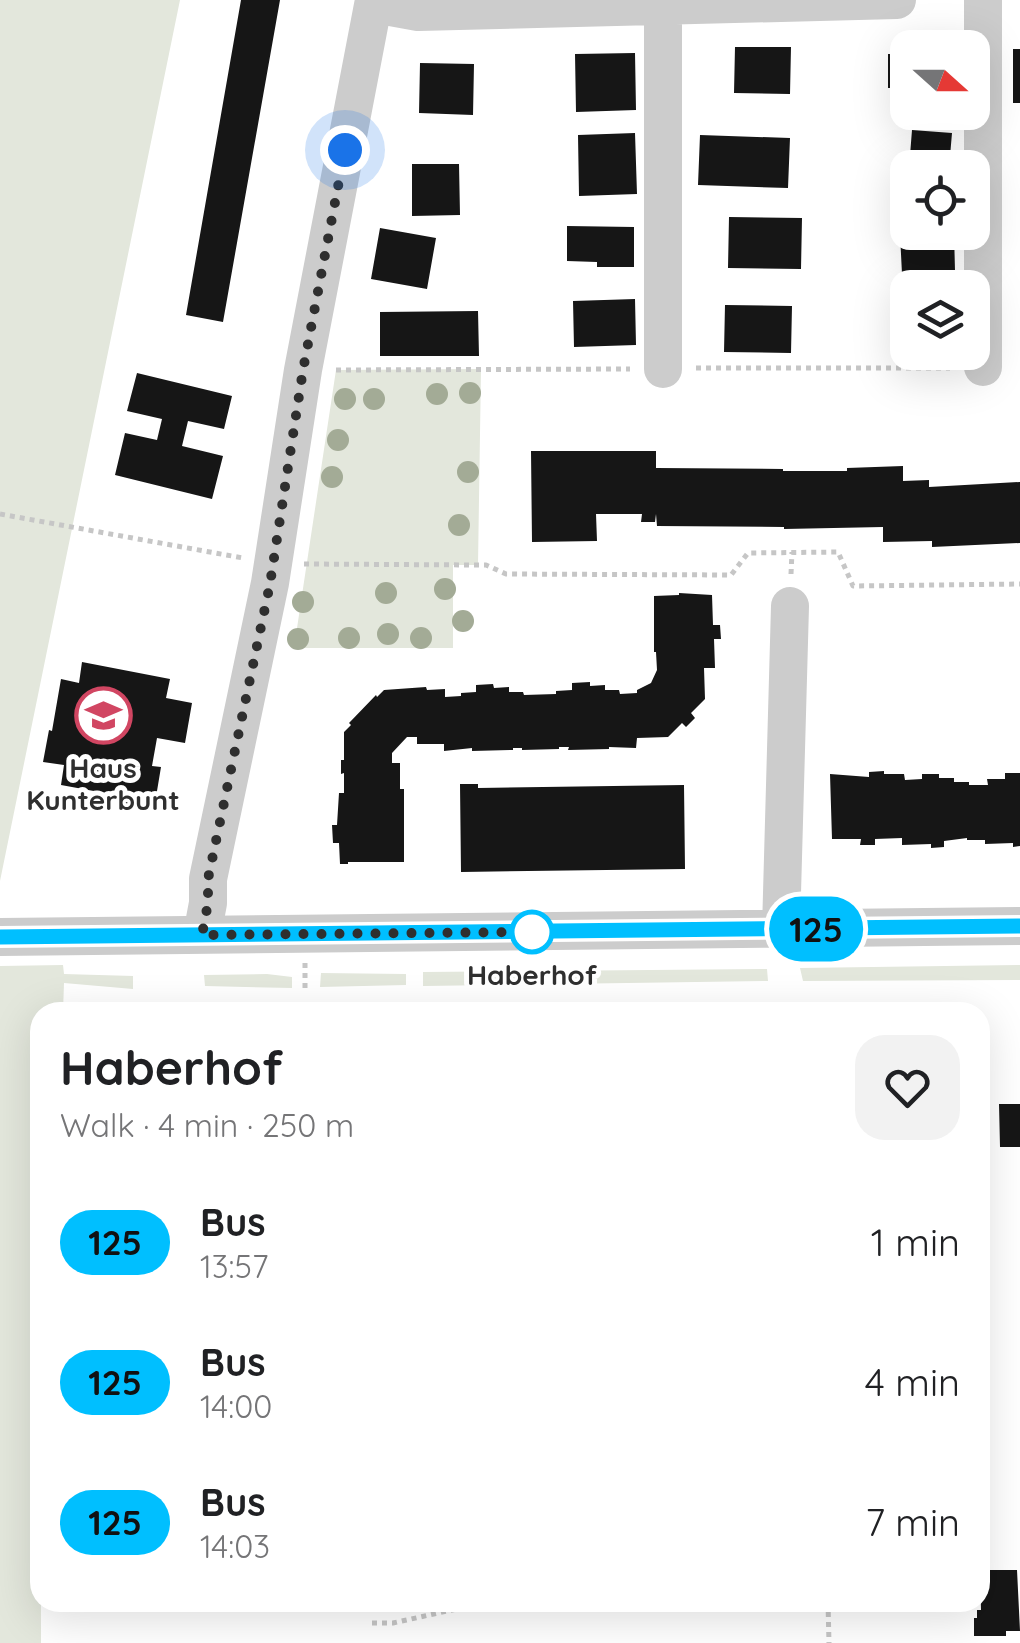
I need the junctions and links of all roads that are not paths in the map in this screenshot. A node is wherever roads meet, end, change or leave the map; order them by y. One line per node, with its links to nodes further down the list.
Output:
1 (896, 0): 4 (street)
2 (983, 0): 5 (street)
3 (374, 2): 4 (street); 10 (street)
4 (663, 6): 6 (street)
5 (983, 270)
6 (663, 368)
7 (790, 606): 9 (street)
8 (1020, 926): 9 (street)
9 (781, 929): 10 (street)
10 (202, 935): 11 (street)
11 (0, 937)

